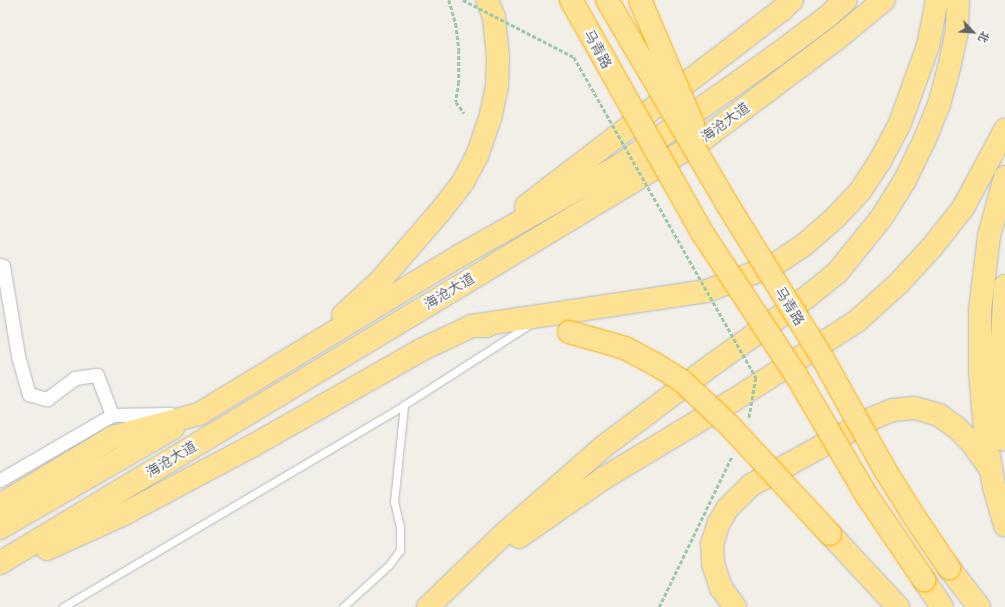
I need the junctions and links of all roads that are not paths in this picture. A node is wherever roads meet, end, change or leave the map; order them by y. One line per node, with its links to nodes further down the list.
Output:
1 (571, 0): 36 (highway, 马青路, bridge)
2 (607, 0): 12 (highway, 马青路, bridge)
3 (640, 0): 12 (highway, bridge)
4 (792, 0): 13 (highway)
5 (846, 0): 13 (highway, 海沧大道)
6 (884, 0): 28 (highway, 海沧大道)
7 (937, 0): 16 (highway)
8 (958, 0): 32 (highway)
9 (492, 6): 18 (highway)
10 (1005, 130): 33 (highway)
11 (1005, 177): 23 (highway)
12 (727, 204): 37 (highway, 马青路, bridge)
13 (461, 255): 18 (highway, 海沧大道)
14 (0, 265): 21 (street)
15 (1005, 286): 22 (highway)
16 (472, 326): 17 (highway); 29 (highway)
17 (527, 326): 19 (lane); 35 (highway, bridge)
18 (306, 348): 20 (highway, 海沧大道)
19 (404, 404): 30 (lane); 31 (lane)
20 (199, 414): 21 (street); 25 (highway, 海沧大道); 27 (highway)
21 (112, 415): 24 (street)
22 (1005, 440)
23 (991, 470): 26 (highway); 34 (highway)
24 (0, 480)
25 (0, 505)
26 (1005, 525)
27 (0, 528)
28 (0, 563)
29 (0, 570)
30 (63, 607)
31 (343, 607)
32 (428, 607)
33 (433, 607)
34 (735, 607)
35 (898, 607)
36 (942, 607)
37 (979, 607)

